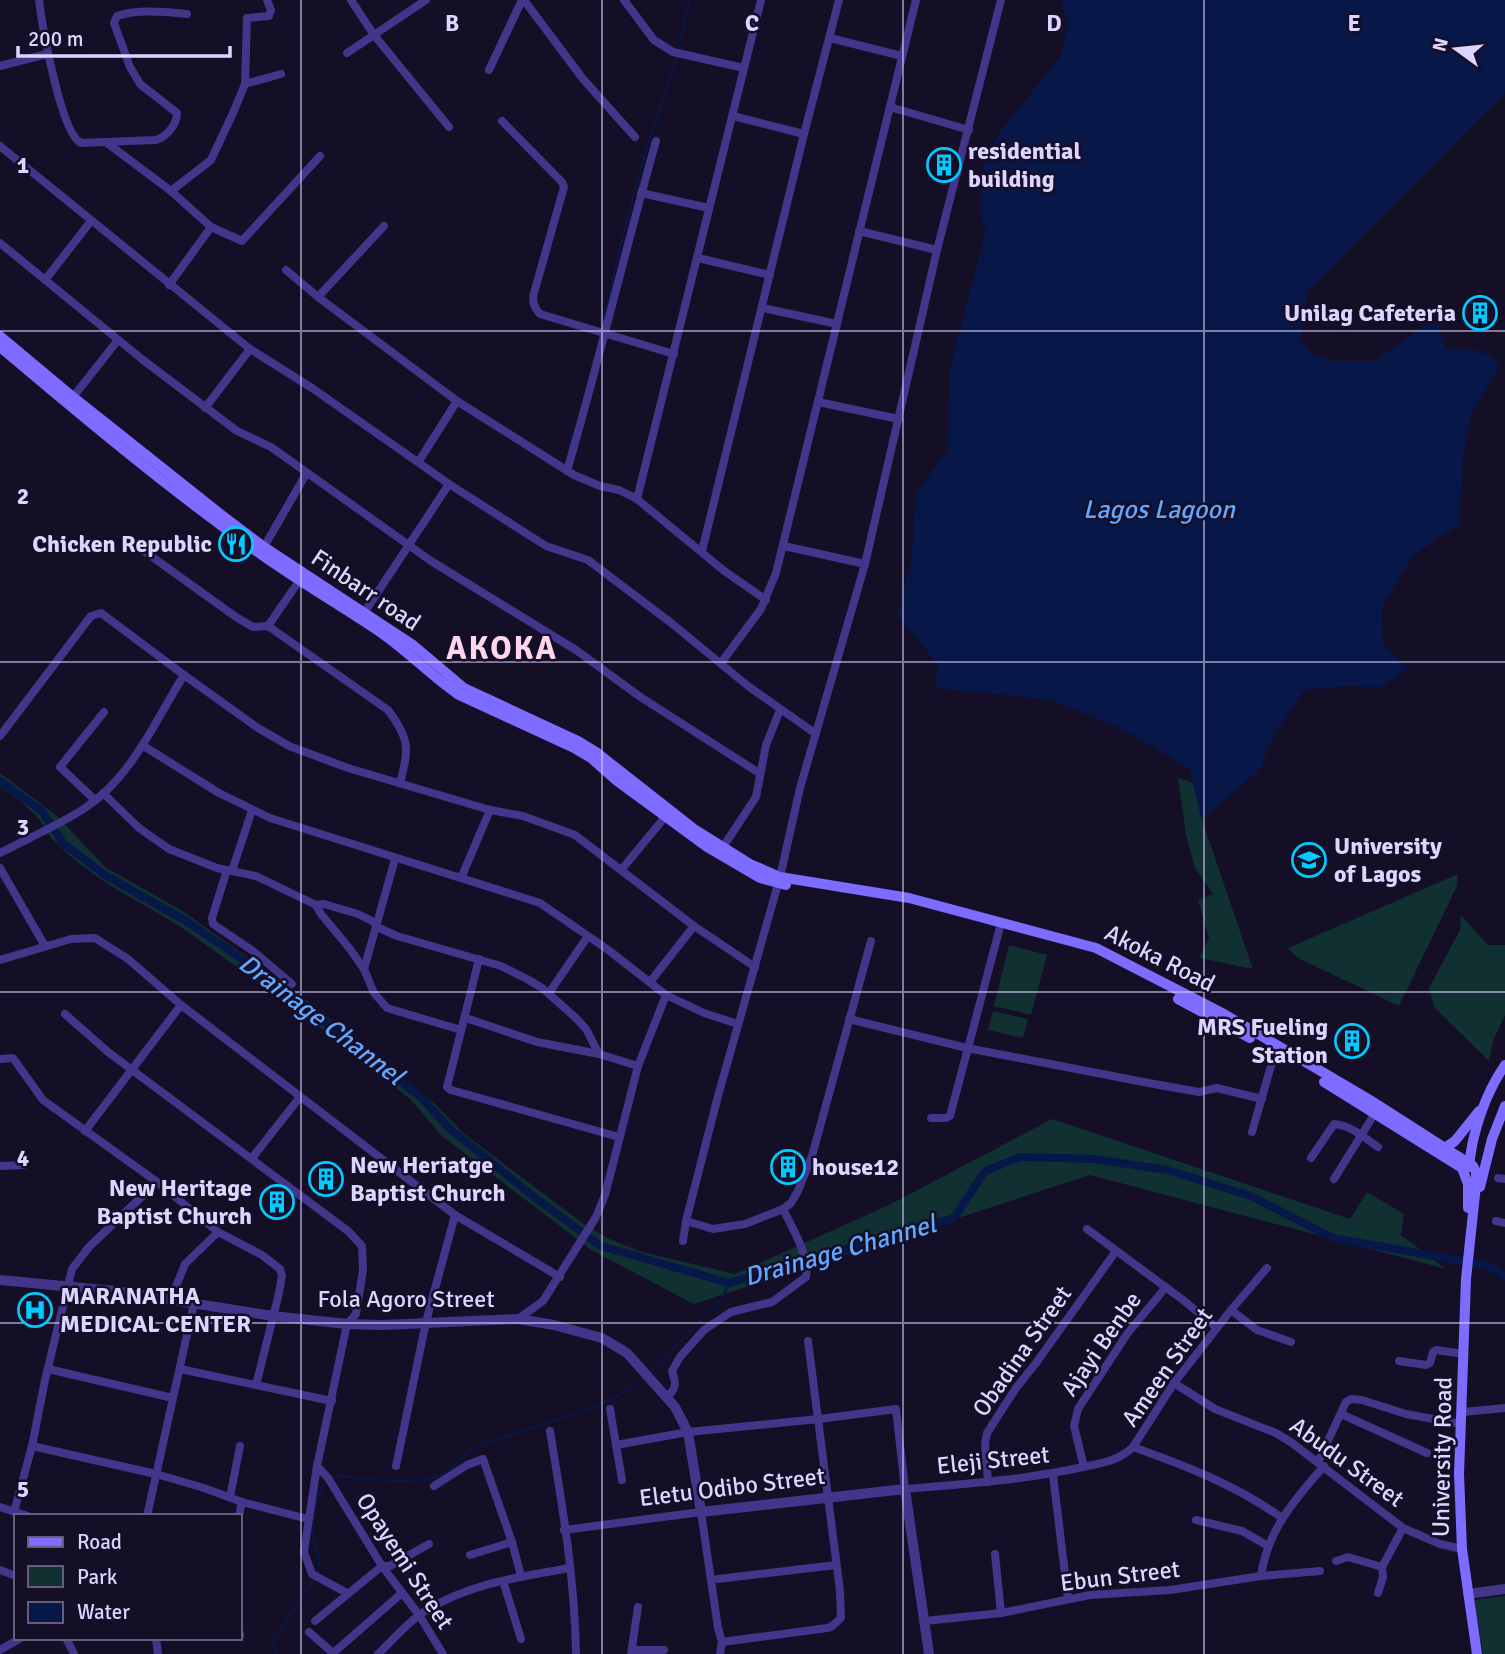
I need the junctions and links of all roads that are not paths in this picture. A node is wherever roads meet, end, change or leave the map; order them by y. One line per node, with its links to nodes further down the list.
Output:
1 (39, 0): 15 (street)
2 (267, 0): 21 (street)
3 (351, 0): 12 (street)
4 (426, 0): 12 (street)
5 (523, 0): 19 (street); 28 (street)
6 (624, 0): 18 (street)
7 (761, 0): 18 (street)
8 (839, 0): 13 (street)
9 (916, 0): 16 (street)
10 (1001, 0): 26 (street)
11 (187, 14): 30 (street)
12 (374, 35): 14 (street); 25 (street)
13 (830, 38): 16 (street); 27 (street)
14 (347, 53)
15 (47, 54): 17 (street); 30 (street)
16 (902, 55): 22 (street)
17 (0, 66)
18 (744, 68): 23 (street)
19 (489, 70)
20 (281, 74): 21 (street)
21 (246, 84): 33 (street)
22 (890, 107): 26 (street); 39 (street)
23 (733, 116): 27 (street); 35 (street)
24 (502, 121): 50 (street)
25 (449, 127)
26 (969, 130): 41 (street)
27 (804, 134): 44 (street)
28 (635, 137)
29 (656, 141): 34 (street)
30 (107, 143): 33 (street)
31 (0, 146): 36 (street)
32 (320, 156): 38 (street)
33 (171, 191): 38 (street)
34 (641, 192): 35 (street); 50 (street)
35 (709, 208): 42 (street)
36 (91, 221): 45 (street); 46 (street)
37 (384, 226): 47 (street)
38 (211, 227): 46 (street)
39 (859, 231): 41 (street); 49 (street)
40 (0, 243): 45 (street)
41 (937, 250): 60 (street)
42 (698, 258): 44 (street); 55 (street)
43 (286, 270): 47 (street)
44 (770, 275): 48 (street)
45 (45, 280): 52 (street)
46 (169, 285): 54 (street)
47 (318, 297): 57 (street)
48 (763, 308): 49 (street); 71 (street)
49 (838, 324): 58 (street)
50 (602, 332): 55 (street); 62 (street)
51 (0, 336): 56 (main road, Finbarr road)
52 (118, 340): 56 (street); 59 (street)
53 (0, 347): 66 (main road, Finbarr road)
54 (250, 349): 59 (street); 61 (street)
55 (674, 354): 65 (street)
56 (73, 397): 66 (main road, Finbarr road)
57 (457, 401): 61 (street); 62 (street)
58 (818, 402): 60 (street); 69 (street)
59 (205, 408): 63 (street)
60 (898, 419): 72 (street)
61 (419, 461): 64 (street)
62 (567, 471): 65 (street)
63 (306, 474): 68 (street); 70 (street)
64 (449, 484): 68 (street); 77 (street)
65 (636, 499): 71 (street)
66 (216, 516): 70 (main road, Finbarr road); 73 (main road, Finbarr road)
67 (130, 541): 76 (street)
68 (408, 545): 75 (street); 84 (street)
69 (784, 546): 72 (street); 74 (street)
70 (264, 547): 75 (main road, Finbarr road)
71 (702, 551): 74 (street)
72 (865, 564): 81 (street)
73 (299, 581): 76 (street); 90 (main road, Finbarr road)
74 (766, 600): 77 (street)
75 (364, 613): 91 (main road, Finbarr road)
76 (268, 626): 85 (street)
77 (721, 663): 79 (street)
78 (184, 675): 82 (street); 83 (street); 85 (street)
79 (780, 710): 81 (street); 84 (street)
80 (104, 712): 87 (street)
81 (816, 734): 99 (street)
82 (0, 736)
83 (142, 745): 86 (street); 88 (street)
84 (759, 773): 91 (street)
85 (400, 783): 89 (street)
86 (103, 793): 87 (street); 96 (street)
87 (95, 800): 92 (street)
88 (252, 810): 93 (street); 96 (street)
89 (490, 810): 95 (street); 98 (street)
90 (666, 817): 95 (street); 97 (main road, Finbarr road)
91 (723, 847): 97 (main road, Finbarr road)
92 (0, 853)
93 (396, 859): 98 (street); 102 (street)
94 (0, 868): 106 (street)
95 (622, 869): 101 (street)
96 (230, 870): 100 (street); 113 (street)
97 (762, 874): 99 (main road)
98 (461, 878): 104 (street)
99 (779, 880): 103 (main road); 107 (main road, Akoka Road); 110 (street)
100 (316, 905): 102 (street); 111 (street)
101 (694, 926): 110 (street); 112 (street)
102 (377, 927): 108 (street); 111 (street)
103 (1000, 927): 107 (main road); 122 (street)
104 (588, 936): 112 (street); 114 (street)
105 (871, 941): 119 (street)
106 (45, 946): 109 (street); 116 (street)
107 (1095, 951): 123 (main road); 143 (main road, Akoka Road)
108 (479, 959): 114 (street); 118 (street)
109 (0, 960)
110 (754, 967): 120 (street)
111 (364, 969): 121 (street)
112 (650, 982): 115 (street)
113 (292, 984)
114 (549, 993): 124 (street)
115 (666, 995): 120 (street); 127 (street)
116 (181, 1004): 128 (street); 130 (street)
117 (65, 1014): 128 (street)
118 (466, 1018): 121 (street); 124 (street)
119 (849, 1019): 122 (street); 153 (street)
120 (738, 1024): 156 (street)
121 (461, 1030): 140 (street)
122 (968, 1048): 131 (street); 136 (street)
123 (1275, 1052): 131 (street); 135 (main road)
124 (599, 1054): 127 (street)
125 (0, 1059): 137 (street)
126 (1505, 1065): 129 (main road)
127 (638, 1066): 140 (street)
128 (131, 1069): 137 (street); 144 (street)
129 (1494, 1087): 132 (main road); 133 (main road)
130 (300, 1097): 144 (street); 154 (street)
131 (1262, 1099): 138 (street)
132 (1505, 1100)
133 (1485, 1103): 143 (main road); 147 (main road)
134 (1505, 1107): 141 (main road)
135 (1375, 1113): 139 (street); 146 (main road)
136 (931, 1118)
137 (85, 1131): 151 (street)
138 (1252, 1132)
139 (1361, 1135): 142 (street); 145 (street); 150 (street)
140 (619, 1137): 163 (street)
141 (1492, 1139): 147 (main road); 155 (main road)
142 (1378, 1147)
143 (1446, 1147): 147 (main road, Akoka Road)
144 (252, 1158): 175 (street)
145 (1311, 1158)
146 (1455, 1163): 147 (main road); 152 (main road)
147 (1469, 1163): 152 (main road); 155 (main road)
148 (24, 1165): 149 (street)
149 (0, 1166)
150 (1334, 1179)
151 (156, 1182): 158 (street); 165 (street)
152 (1468, 1184): 161 (main road)
153 (783, 1209): 156 (street); 185 (street)
154 (455, 1215): 163 (street); 173 (street)
155 (1473, 1220): 161 (main road)
156 (686, 1221): 159 (street)
157 (1087, 1229): 160 (street)
158 (218, 1232): 167 (street); 171 (street)
159 (683, 1241)
160 (1116, 1251): 166 (street); 207 (street, Obadina Street)
161 (1468, 1260): 179 (main road, University Road)
162 (1267, 1268): 170 (street, Ameen Street)
163 (560, 1276): 168 (street)
164 (0, 1280): 165 (street, Fola Agoro Street)
165 (68, 1286): 167 (street, Fola Agoro Street); 182 (street)
166 (1166, 1287): 176 (street); 203 (street, Ajayi Benbe)
167 (172, 1299): 169 (street, Fola Agoro Street)
168 (542, 1301): 172 (street); 174 (street)
169 (194, 1303): 171 (street, Fola Agoro Street); 181 (street)
170 (1231, 1310): 176 (street, Ameen Street); 178 (street)
171 (273, 1316): 175 (street, Fola Agoro Street); 184 (street)
172 (518, 1319): 173 (street, Fola Agoro Street); 174 (street, Fola Agoro Street)
173 (426, 1322): 175 (street, Fola Agoro Street); 202 (street)
174 (541, 1322): 185 (street, Fola Agoro Street)
175 (347, 1324): 187 (street)
176 (1217, 1328): 183 (street, Ameen Street)
177 (808, 1341): 192 (street)
178 (1291, 1342)
179 (1464, 1354): 180 (street); 191 (main road, University Road)
180 (1399, 1361)
181 (180, 1369): 184 (street); 186 (street)
182 (48, 1370): 186 (street); 196 (street)
183 (1174, 1382): 198 (street, Ameen Street); 200 (street, Abudu Street)
184 (256, 1385): 187 (street)
185 (667, 1397): 194 (street, Fola Agoro Street)
186 (173, 1398): 204 (street)
187 (331, 1401): 201 (street)
188 (1505, 1408): 191 (street)
189 (610, 1409): 195 (street)
190 (1341, 1414): 191 (street); 199 (street); 200 (street)
191 (1462, 1418): 227 (main road, University Road)
192 (819, 1419): 194 (street); 209 (street); 210 (street)
193 (550, 1431): 223 (street)
194 (688, 1432): 195 (street); 215 (street, Fola Agoro Street)
195 (616, 1445): 206 (street)
196 (32, 1446): 204 (street); 214 (street)
197 (240, 1446): 211 (street)
198 (1133, 1447): 203 (street, Ameen Street); 219 (street)
199 (1427, 1453)
200 (1321, 1464): 219 (street); 222 (street, Abudu Street)
201 (317, 1466): 220 (street); 232 (street, Opayemi Street)
202 (397, 1466)
203 (1084, 1467): 205 (street, Eleji Street)
204 (156, 1474): 211 (street); 217 (street)
205 (1053, 1475): 207 (street, Eleji Street); 245 (street)
206 (622, 1480)
207 (988, 1482): 209 (street, Eleji Street)
208 (434, 1486): 224 (street)
209 (905, 1489): 210 (street, Eletu Odibo Street); 250 (street)
210 (828, 1496): 215 (street, Eletu Odibo Street); 231 (street)
211 (230, 1497): 212 (street)
212 (242, 1502): 218 (street); 220 (street)
213 (0, 1507): 214 (street)
214 (14, 1512): 216 (street)
215 (701, 1512): 223 (street, Eletu Odibo Street); 254 (street)
216 (21, 1514)
217 (147, 1514)
218 (239, 1514)
219 (1282, 1518): 226 (street)
220 (307, 1519): 241 (street)
221 (1196, 1520): 226 (street)
222 (1404, 1528): 227 (street, Abudu Street); 234 (street)
223 (565, 1531): 233 (street)
224 (512, 1542): 229 (street); 236 (street)
225 (429, 1544): 232 (street)
226 (1268, 1546): 237 (street)
227 (1462, 1549): 244 (main road, University Road)
228 (995, 1553): 247 (street)
229 (470, 1555)
230 (1336, 1561): 234 (street)
231 (836, 1565): 238 (street); 254 (street)
232 (382, 1566): 241 (street); 242 (street, Opayemi Street)
233 (570, 1567): 236 (street); 261 (street)
234 (1382, 1567): 243 (street)
235 (1320, 1571): 237 (street, Ebun Street)
236 (521, 1576): 239 (street)
237 (1261, 1576): 245 (street, Ebun Street)
238 (718, 1579)
239 (502, 1581): 248 (street); 252 (street)
240 (1505, 1589): 244 (street)
241 (347, 1593): 249 (street)
242 (402, 1593): 248 (street, Opayemi Street); 258 (street)
243 (1378, 1593)
244 (1468, 1594): 264 (main road, University Road)
245 (1068, 1599): 247 (street, Ebun Street)
246 (638, 1607): 257 (street)
247 (1001, 1613): 250 (street, Ebun Street)
248 (419, 1615): 259 (street); 260 (street, Opayemi Street)
249 (316, 1621)
250 (925, 1621): 263 (street)
251 (309, 1632): 258 (street)
252 (521, 1639)
253 (18, 1640): 255 (street)
254 (722, 1642): 262 (street)
255 (0, 1650)
256 (664, 1650): 257 (street)
257 (631, 1652)
258 (333, 1654)
259 (378, 1654)
260 (443, 1654)
261 (576, 1654)
262 (720, 1654)
263 (929, 1654)
264 (1477, 1654)

